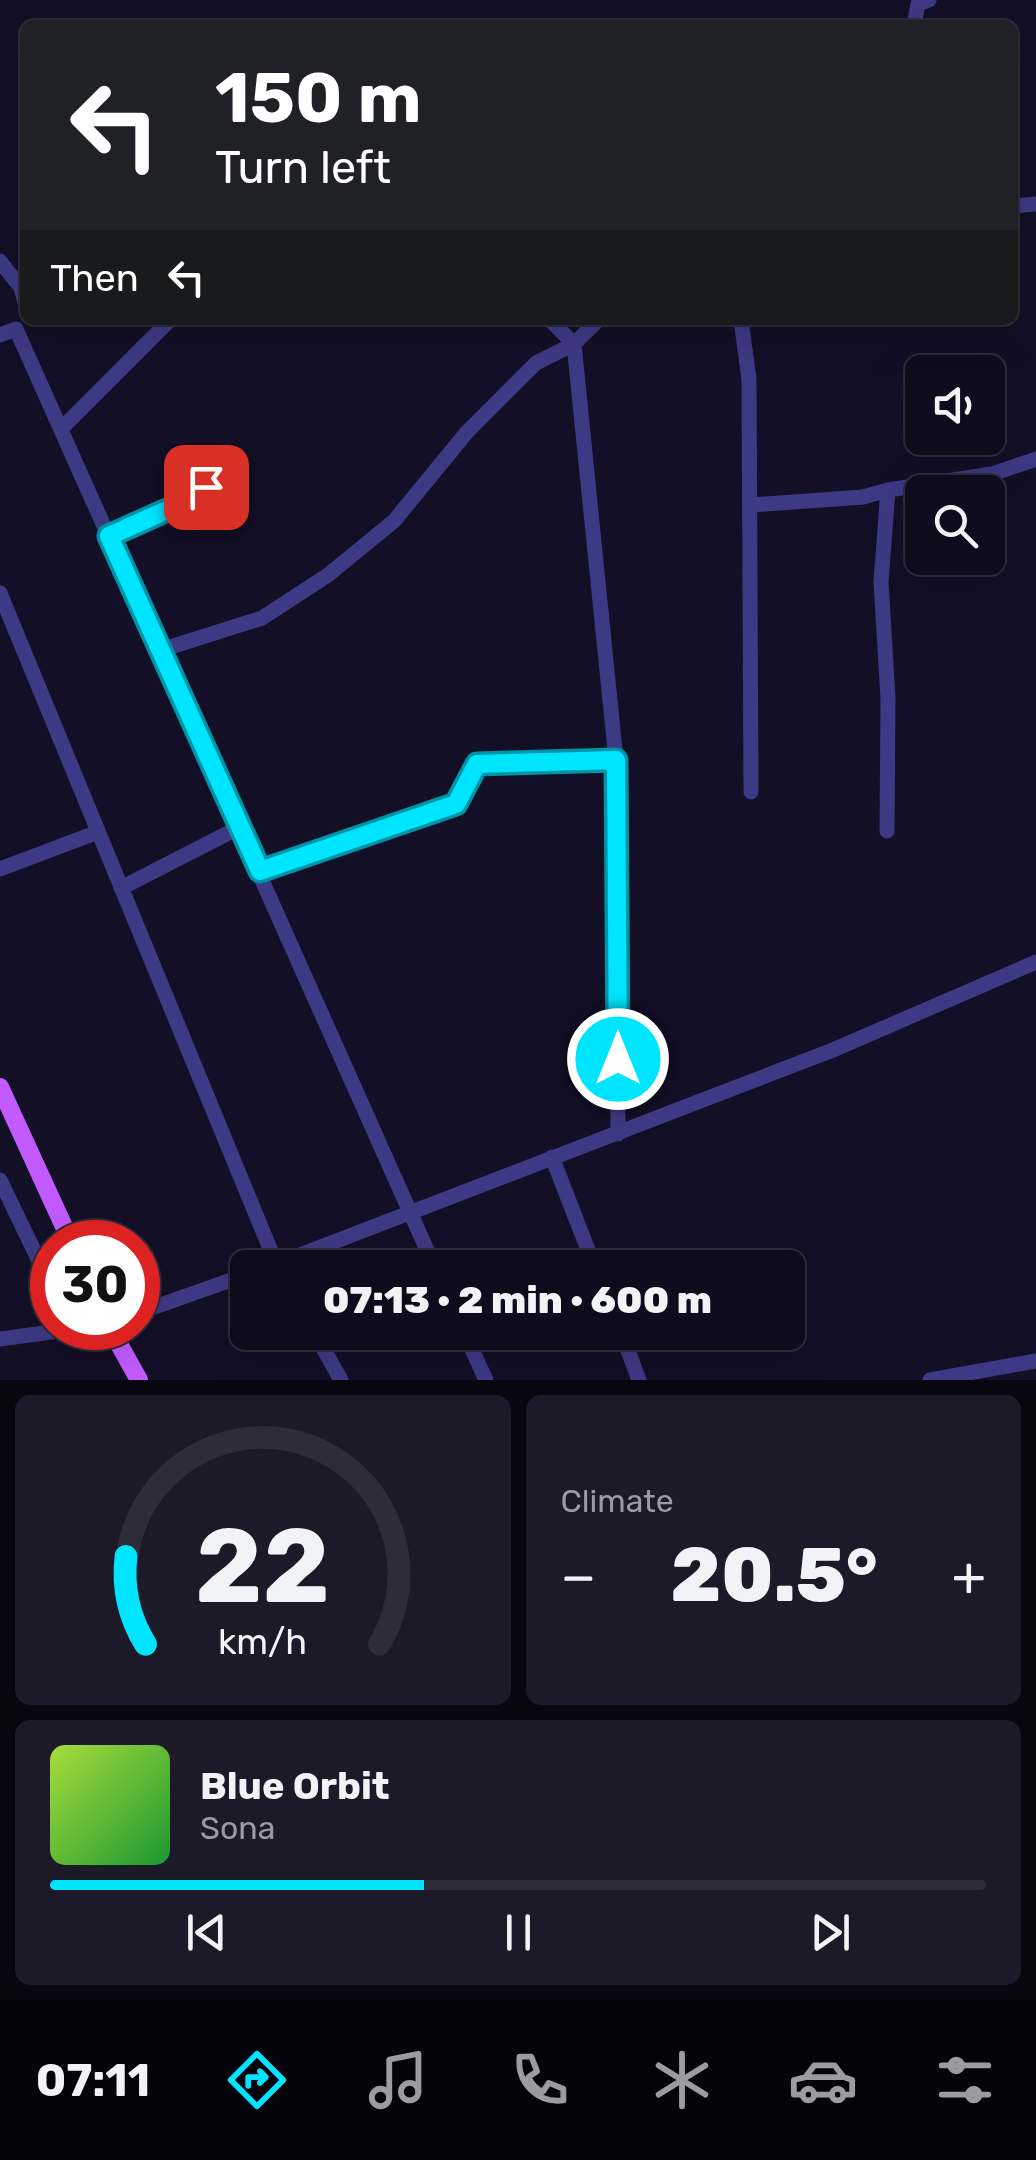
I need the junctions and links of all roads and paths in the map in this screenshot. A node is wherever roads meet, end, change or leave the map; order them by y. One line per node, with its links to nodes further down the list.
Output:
1 (929, 0): 2 (street)
2 (915, 20)
3 (0, 262): 4 (street)
4 (20, 290)
5 (20, 304): 10 (street)
6 (165, 325): 12 (street)
7 (555, 325): 11 (street)
8 (593, 325): 11 (street)
9 (742, 325): 16 (street)
10 (8, 332): 12 (street)
11 (574, 344): 19 (street); 20 (street)
12 (61, 429): 17 (street)
13 (1036, 459): 15 (street)
14 (224, 474): 17 (street)
15 (888, 490): 16 (street); 23 (street)
16 (750, 504): 21 (street)
17 (109, 536): 19 (street)
18 (0, 593): 24 (street)
19 (160, 650): 22 (street)
20 (616, 760): 26 (street); 30 (street)
21 (750, 792)
22 (240, 827): 26 (street); 27 (street)
23 (887, 831)
24 (98, 832): 25 (street); 27 (street)
25 (0, 869)
26 (260, 871): 33 (street)
27 (121, 888): 36 (street)
28 (1036, 962): 30 (street)
29 (0, 1087): 34 (main road)
30 (618, 1134): 31 (street)
31 (552, 1157): 33 (street); 39 (street)
32 (0, 1180): 35 (street)
33 (410, 1212): 37 (street); 38 (street)
34 (61, 1220)
35 (30, 1242)
36 (267, 1250)
37 (314, 1250)
38 (427, 1250)
39 (589, 1250)
40 (230, 1280): 41 (street)
41 (160, 1305)
42 (30, 1334): 43 (street)
43 (0, 1338)
44 (123, 1350): 49 (main road)
45 (324, 1350): 50 (street)
46 (472, 1350): 51 (street)
47 (628, 1350): 52 (street)
48 (1036, 1361): 53 (street)
49 (140, 1380)
50 (340, 1380)
51 (486, 1380)
52 (639, 1380)
53 (930, 1380)

